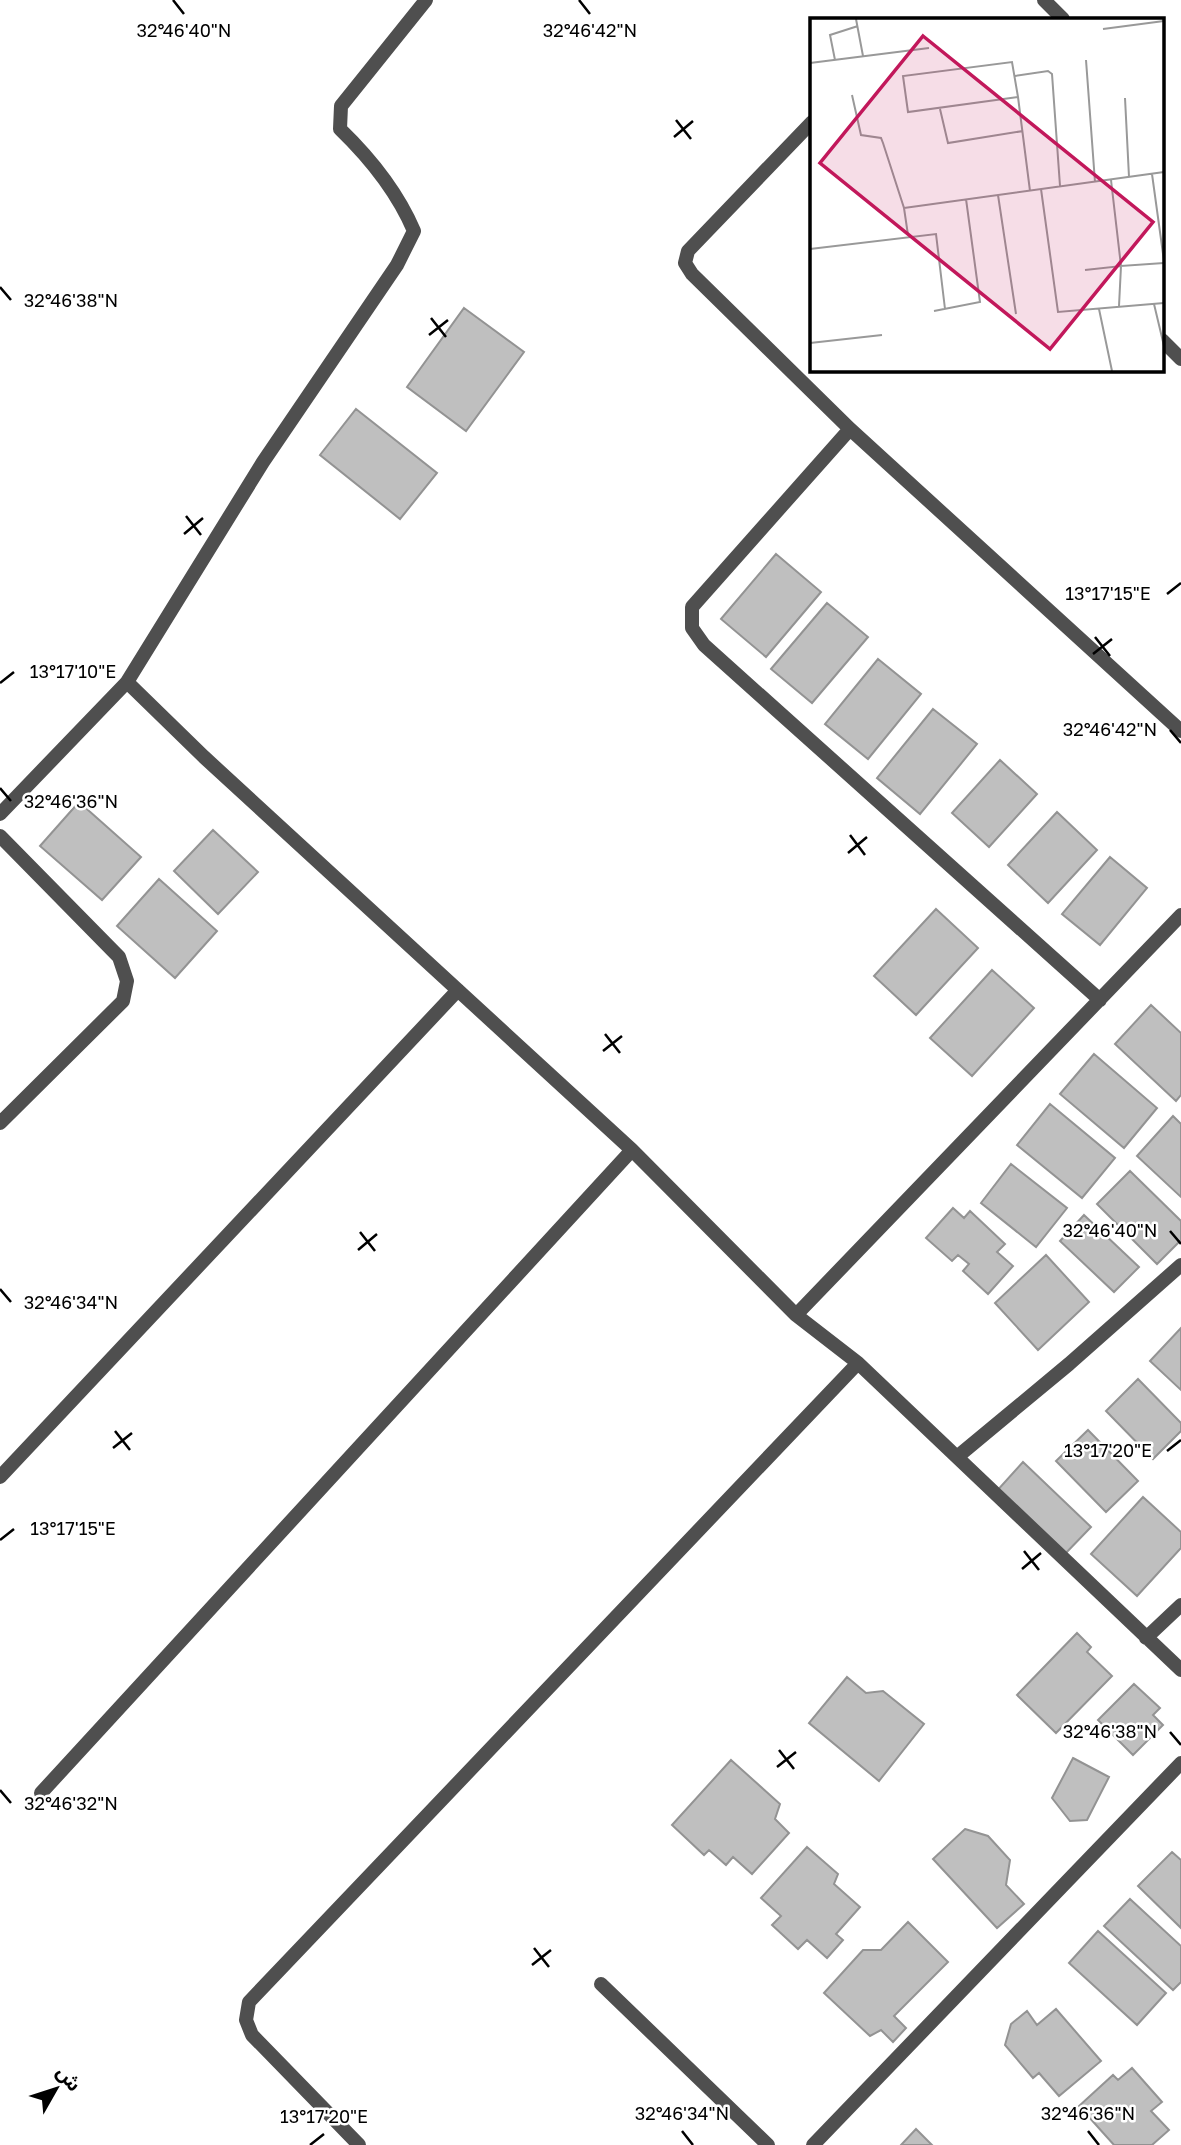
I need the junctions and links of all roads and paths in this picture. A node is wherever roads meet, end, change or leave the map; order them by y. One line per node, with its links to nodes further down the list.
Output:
1 (426, 0): 8 (street)
2 (1044, 0): 3 (street)
3 (1062, 18)
4 (810, 124): 7 (street)
5 (1164, 342): 6 (street)
6 (1181, 359)
7 (850, 429): 9 (street); 14 (street)
8 (127, 682): 10 (street); 13 (street)
9 (1181, 732)
10 (0, 814)
11 (0, 836): 15 (street)
12 (1181, 915): 14 (street)
13 (458, 990): 16 (street); 21 (street)
14 (1100, 1000): 18 (street)
15 (0, 1123)
16 (632, 1150): 18 (street); 26 (street)
17 (1181, 1265): 20 (street)
18 (796, 1315): 19 (street)
19 (858, 1363): 20 (street); 28 (street)
20 (957, 1457): 23 (street)
21 (0, 1476)
22 (1181, 1605): 23 (street)
23 (1146, 1638): 24 (street)
24 (1181, 1670)
25 (1181, 1763): 30 (street)
26 (41, 1793)
27 (601, 1984): 29 (street)
28 (359, 2145)
29 (768, 2145)
30 (813, 2145)

